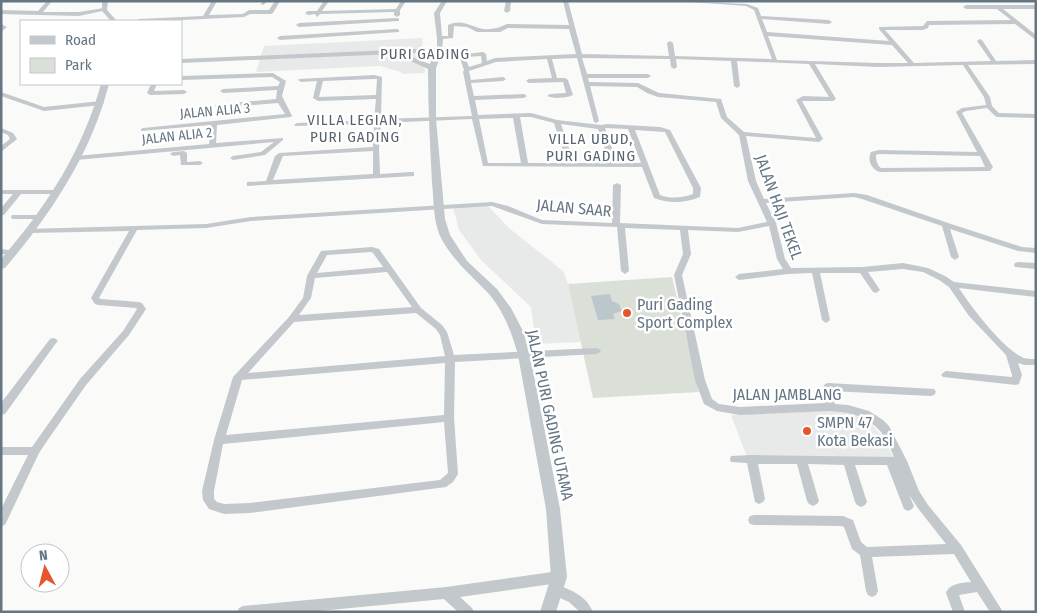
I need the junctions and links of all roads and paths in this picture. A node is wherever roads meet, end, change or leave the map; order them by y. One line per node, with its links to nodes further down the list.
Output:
1 (50, 1): 19 (street)
2 (105, 1): 15 (street)
3 (215, 1): 22 (street)
4 (278, 1): 22 (street)
5 (327, 1): 20 (street)
6 (404, 1): 16 (street)
7 (445, 1): 37 (street)
8 (509, 1): 17 (street)
9 (565, 1): 31 (street)
10 (680, 1): 23 (street)
11 (1010, 4): 13 (street); 14 (street)
12 (966, 7): 13 (street)
13 (998, 7): 28 (street)
14 (1036, 8)
15 (104, 10): 19 (street); 24 (street)
16 (397, 10): 20 (street); 26 (street)
17 (507, 11)
18 (1, 12): 19 (street)
19 (40, 12)
20 (317, 12): 21 (street); 29 (street)
21 (308, 13)
22 (205, 17): 25 (street)
23 (760, 17): 27 (street); 34 (street)
24 (113, 20)
25 (156, 20)
26 (397, 20): 29 (street); 35 (street)
27 (829, 22)
28 (1016, 22): 32 (street); 41 (street)
29 (316, 24): 30 (street); 35 (street)
30 (299, 25)
31 (572, 27): 37 (street); 44 (street)
32 (1025, 29): 33 (street); 38 (street)
33 (1036, 29)
34 (766, 34): 41 (street); 49 (street)
35 (312, 36): 36 (street)
36 (280, 38)
37 (440, 38): 42 (street)
38 (1036, 38)
39 (980, 41): 51 (street)
40 (670, 43): 45 (street)
41 (894, 43): 55 (street)
42 (439, 50): 43 (street); 57 (street, JALAN PURI GADING UTAMA)
43 (396, 52): 48 (street); 57 (street)
44 (579, 56): 45 (street); 46 (street); 59 (street)
45 (672, 57): 47 (street); 56 (street)
46 (549, 58): 53 (street); 65 (street)
47 (734, 60): 49 (street); 71 (street)
48 (182, 61)
49 (775, 61): 50 (street)
50 (812, 62): 55 (street); 97 (street)
51 (994, 62): 52 (street); 54 (street)
52 (1036, 62)
53 (485, 63): 58 (street); 58 (street)
54 (964, 63): 55 (street); 83 (street)
55 (912, 64)
56 (674, 67)
57 (432, 68): 88 (street, JALAN PURI GADING UTAMA)
58 (468, 70): 67 (street)
59 (584, 76): 60 (street); 68 (street)
60 (648, 76)
61 (182, 78): 72 (street)
62 (503, 79): 67 (street)
63 (301, 80): 64 (street)
64 (320, 80): 78 (street); 78 (street)
65 (554, 80): 66 (street); 77 (street)
66 (529, 81)
67 (468, 82): 79 (street)
68 (586, 84): 92 (street); 97 (street)
69 (106, 85): 81 (street)
70 (154, 85): 74 (street)
71 (737, 86)
72 (279, 88): 73 (street); 80 (street)
73 (223, 91)
74 (184, 92)
75 (1, 94): 81 (street)
76 (524, 96): 79 (street)
77 (550, 96)
78 (379, 98): 89 (street)
79 (472, 98): 86 (street)
80 (278, 101): 82 (street); 85 (street)
81 (102, 103): 103 (street)
82 (218, 106)
83 (989, 106): 87 (street); 101 (street)
84 (516, 115): 86 (street); 90 (street); 105 (street)
85 (289, 116): 91 (street, JALAN ALIA 3)
86 (472, 116): 88 (street); 105 (street)
87 (1036, 116)
88 (432, 119): 89 (street); 118 (street, JALAN PURI GADING UTAMA)
89 (378, 122): 93 (street); 99 (street)
90 (557, 122): 92 (street); 106 (street)
91 (214, 123): 96 (street, JALAN ALIA 3); 98 (street)
92 (599, 124): 94 (street); 107 (street)
93 (298, 125)
94 (631, 128): 108 (street); 108 (street)
95 (1, 130): 100 (street)
96 (143, 130)
97 (742, 134): 117 (street, JALAN HAJI TEKEL)
98 (212, 145): 102 (street, JALAN ALIA 2); 103 (street, JALAN ALIA 2)
99 (376, 149): 110 (street); 111 (street)
100 (1, 150)
101 (981, 154): 101 (street)
102 (233, 158)
103 (74, 161): 104 (street); 116 (street)
104 (200, 163)
105 (525, 164): 106 (street)
106 (570, 164): 107 (street)
107 (614, 165): 108 (street)
108 (646, 165)
109 (411, 174): 110 (street)
110 (377, 176): 111 (street)
111 (269, 183): 112 (street)
112 (250, 184)
113 (617, 185): 123 (street)
114 (1, 192): 115 (street)
115 (19, 192): 116 (street); 119 (street)
116 (56, 192): 121 (street)
117 (761, 201): 122 (street, JALAN HAJI TEKEL); 124 (street)
118 (438, 206): 123 (street, JALAN SAAR); 125 (street, JALAN SAAR); 151 (street, JALAN PURI GADING UTAMA)
119 (1, 213)
120 (15, 216): 121 (street)
121 (40, 217): 127 (street)
122 (772, 223): 126 (street, JALAN SAAR); 138 (street, JALAN HAJI TEKEL)
123 (618, 225): 126 (street, JALAN SAAR); 137 (street)
124 (945, 225): 128 (street); 131 (street)
125 (134, 228): 127 (street, JALAN SAAR); 161 (street)
126 (684, 229): 157 (street, JALAN JAMBLANG)
127 (30, 231): 130 (street)
128 (1036, 251)
129 (1, 252): 130 (street)
130 (14, 253): 133 (street)
131 (955, 257)
132 (1018, 265): 134 (street)
133 (1, 266)
134 (1036, 266)
135 (390, 269): 140 (street); 140 (street); 145 (street)
136 (862, 270): 139 (street, JALAN HAJI TEKEL); 142 (street, JALAN HAJI TEKEL); 143 (street)
137 (625, 271)
138 (788, 272): 139 (street, JALAN HAJI TEKEL); 141 (street)
139 (816, 272): 147 (street)
140 (311, 276): 146 (street)
141 (739, 277)
142 (952, 286): 144 (street); 150 (street, JALAN HAJI TEKEL)
143 (876, 290)
144 (1036, 294)
145 (418, 310): 146 (street); 152 (street)
146 (292, 319): 155 (street)
147 (826, 320)
148 (53, 341): 158 (street)
149 (596, 351): 151 (street)
150 (1010, 354): 153 (street, JALAN HAJI TEKEL); 154 (street)
151 (524, 355): 152 (street); 176 (street, JALAN PURI GADING UTAMA)
152 (450, 359): 155 (street); 159 (street)
153 (1036, 362)
154 (946, 375)
155 (238, 377): 160 (street)
156 (931, 392): 157 (street)
157 (831, 407): 167 (street, JALAN JAMBLANG)
158 (1, 411)
159 (449, 418): 160 (street); 160 (street)
160 (219, 440)
161 (35, 451): 162 (street); 172 (street)
162 (1, 452)
163 (735, 459): 164 (street)
164 (752, 459): 165 (street); 168 (street)
165 (801, 460): 166 (street); 169 (street)
166 (848, 460): 167 (street); 170 (street)
167 (897, 461): 171 (street); 174 (street, JALAN JAMBLANG)
168 (758, 498)
169 (813, 501)
170 (861, 502)
171 (908, 506)
172 (1, 520)
173 (754, 520): 175 (street)
174 (957, 549): 175 (street); 177 (street, JALAN JAMBLANG)
175 (865, 552): 179 (street)
176 (559, 577): 178 (street, JALAN PURI GADING UTAMA); 180 (street)
177 (980, 586): 185 (street); 186 (street, JALAN JAMBLANG)
178 (555, 590): 183 (street, JALAN PURI GADING UTAMA); 184 (street)
179 (872, 591)
180 (446, 593): 181 (street); 182 (street)
181 (243, 612)
182 (468, 612)
183 (548, 612)
184 (587, 612)
185 (958, 612)
186 (998, 612)

